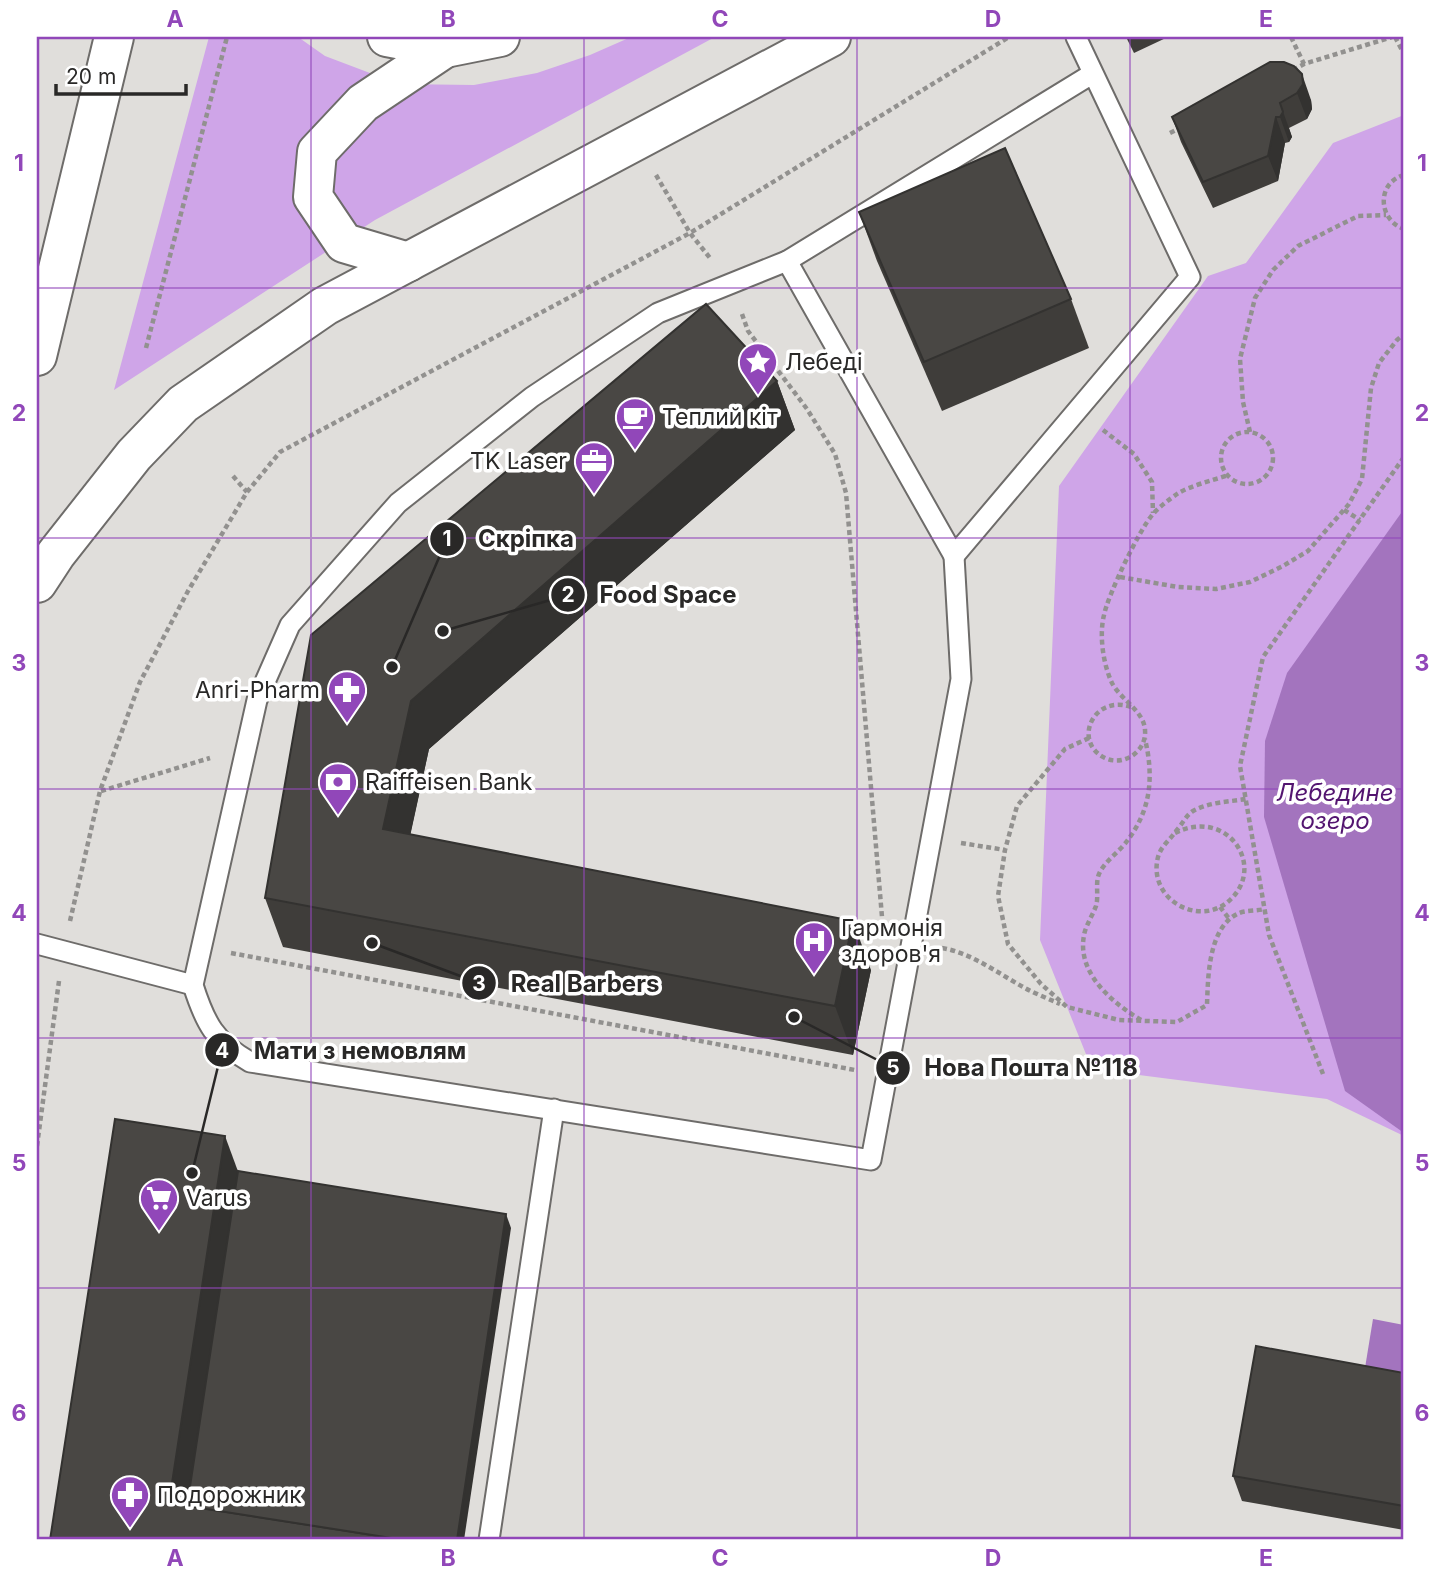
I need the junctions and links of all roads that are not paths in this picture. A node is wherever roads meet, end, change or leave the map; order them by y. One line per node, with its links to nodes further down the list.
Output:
1 (114, 37): 10 (street)
2 (387, 37): 6 (street)
3 (500, 37): 6 (street)
4 (831, 37): 9 (street)
5 (1076, 37): 7 (lane)
6 (445, 48): 9 (street)
7 (1092, 74): 8 (lane); 11 (lane)
8 (787, 261): 11 (lane); 14 (lane)
9 (408, 262): 12 (street)
10 (37, 356)
11 (954, 556): 15 (lane)
12 (37, 583)
13 (37, 944): 14 (lane)
14 (193, 985): 15 (lane)
15 (554, 1109): 16 (lane)
16 (489, 1540)

